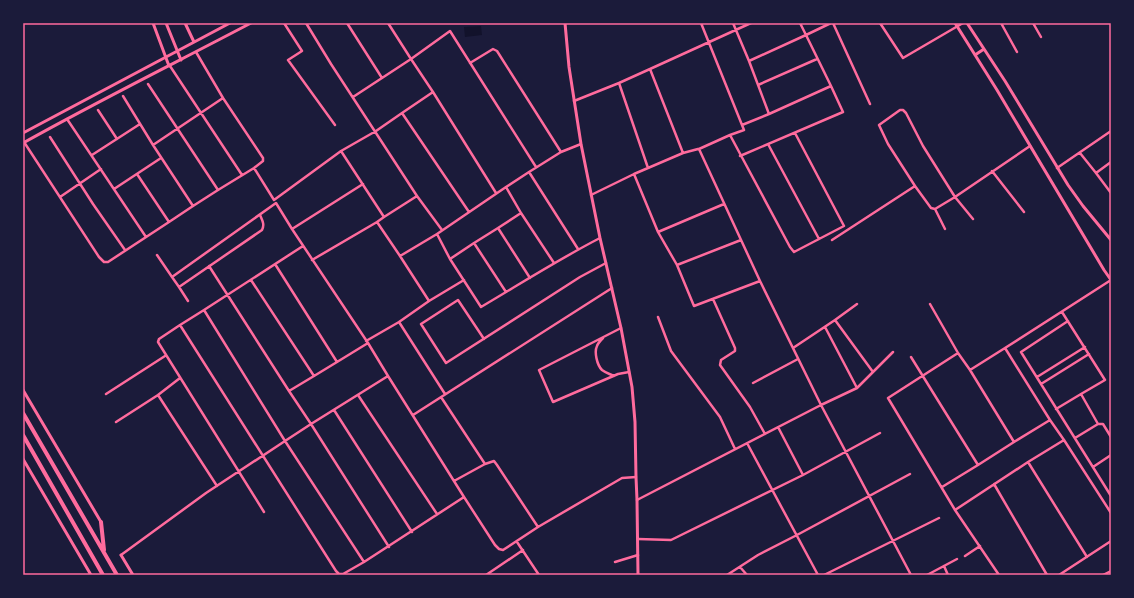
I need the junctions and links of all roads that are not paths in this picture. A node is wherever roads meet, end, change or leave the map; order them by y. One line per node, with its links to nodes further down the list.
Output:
1 (153, 23): 32 (street)
2 (166, 23): 28 (street)
3 (185, 23): 25 (street)
4 (230, 23): 25 (street)
5 (251, 23): 29 (street)
6 (284, 23): 57 (street)
7 (306, 23): 47 (street)
8 (347, 23): 40 (street)
9 (388, 23): 34 (street)
10 (565, 23): 49 (street)
11 (701, 23): 26 (street)
12 (733, 23): 22 (street)
13 (751, 23): 22 (street)
14 (800, 23): 23 (street)
15 (832, 23): 23 (street); 50 (street)
16 (880, 23): 21 (street)
17 (963, 23): 21 (street)
18 (967, 23): 27 (street)
19 (1001, 23): 30 (street)
20 (1033, 23): 24 (street)
21 (956, 25): 31 (street)
22 (736, 29): 26 (street); 36 (street)
23 (806, 35): 33 (street); 36 (street)
24 (1041, 38)
25 (194, 42): 28 (street)
26 (708, 42): 39 (street); 58 (street)
27 (984, 49): 31 (street); 84 (street)
28 (177, 51): 32 (street); 35 (street)
29 (196, 52): 35 (street); 48 (street)
30 (1017, 52)
31 (975, 55): 71 (street)
32 (165, 57): 38 (street); 62 (street)
33 (817, 58): 43 (street); 44 (street)
34 (411, 59): 37 (street); 40 (street); 45 (street)
35 (181, 60): 38 (street)
36 (749, 61): 43 (street)
37 (470, 63): 74 (street); 81 (street)
38 (170, 66): 52 (street); 55 (street)
39 (650, 69): 41 (street); 75 (street)
40 (382, 78): 47 (street)
41 (619, 83): 49 (street); 83 (street)
42 (148, 84): 59 (street)
43 (758, 85): 54 (street)
44 (831, 86): 54 (street); 63 (street)
45 (433, 92): 53 (street); 98 (street)
46 (123, 96): 56 (street)
47 (353, 97): 60 (street)
48 (222, 98): 52 (street); 82 (street)
49 (574, 102): 68 (street)
50 (870, 104)
51 (98, 110): 66 (street)
52 (201, 113): 59 (street); 91 (street)
53 (402, 113): 60 (street); 108 (street)
54 (769, 114): 58 (street)
55 (67, 119): 67 (street); 77 (street)
56 (140, 124): 66 (street); 70 (street)
57 (335, 125)
58 (742, 125): 64 (street)
59 (177, 128): 70 (street); 97 (street)
60 (376, 131): 73 (street); 101 (street)
61 (1111, 131): 76 (street)
62 (23, 133)
63 (795, 133): 69 (street); 124 (street)
64 (730, 135): 72 (street); 78 (street)
65 (50, 137): 92 (street)
66 (117, 139): 77 (street)
67 (24, 143): 102 (street)
68 (581, 144): 74 (street); 100 (street)
69 (768, 144): 78 (street); 124 (street)
70 (153, 145): 79 (street)
71 (1030, 146): 86 (street); 145 (street)
72 (699, 149): 75 (street); 105 (street)
73 (341, 151): 93 (street); 104 (street)
74 (561, 152): 81 (street)
75 (683, 153): 83 (street)
76 (1080, 153): 84 (street); 88 (street)
77 (92, 155): 85 (street)
78 (740, 156): 124 (street)
79 (161, 158): 89 (street); 106 (street)
80 (1111, 162): 88 (street)
81 (536, 167): 87 (street)
82 (254, 168): 91 (street); 104 (street)
83 (648, 168): 90 (street)
84 (1057, 168): 125 (street)
85 (101, 169): 92 (street); 96 (street)
86 (992, 171): 103 (street); 109 (street)
87 (529, 172): 95 (street); 130 (street)
88 (1096, 173): 99 (street)
89 (137, 174): 96 (street); 114 (street)
90 (634, 174): 100 (street); 120 (street)
91 (242, 175): 97 (street)
92 (80, 182): 102 (street); 131 (street)
93 (363, 184): 112 (street); 117 (street)
94 (915, 186): 103 (street); 107 (street); 127 (street)
95 (506, 187): 98 (street); 110 (street)
96 (114, 189): 122 (street)
97 (218, 190): 106 (street)
98 (496, 193): 108 (street)
99 (1111, 193)
100 (591, 195): 123 (street)
101 (417, 196): 112 (street); 119 (street)
102 (60, 197): 131 (street)
103 (955, 197): 107 (street); 113 (street)
104 (275, 202): 111 (street); 117 (street)
105 (724, 204): 120 (street); 126 (street)
106 (193, 206): 114 (street)
107 (935, 209): 118 (street)
108 (469, 212): 119 (street)
109 (1024, 212)
110 (520, 213): 116 (street); 136 (street)
111 (260, 215): 140 (street); 141 (street)
112 (384, 217): 115 (street)
113 (973, 219)
114 (169, 222): 122 (street)
115 (378, 222): 133 (street); 135 (street)
116 (498, 228): 128 (street); 142 (street)
117 (292, 229): 129 (street)
118 (945, 229)
119 (442, 230): 121 (street)
120 (658, 232): 139 (street)
121 (437, 234): 133 (street); 134 (street)
122 (146, 237): 131 (street)
123 (600, 238): 130 (street); 137 (street)
124 (819, 239)
125 (1111, 239)
126 (741, 240): 139 (street); 146 (street)
127 (832, 240)
128 (474, 243): 134 (street); 149 (street)
129 (303, 246): 135 (street); 138 (street)
130 (578, 249): 136 (street)
131 (125, 250)
132 (157, 255): 141 (street)
133 (400, 256): 153 (street)
134 (450, 259): 144 (street)
135 (312, 260): 167 (street)
136 (554, 263): 142 (street)
137 (606, 263): 148 (street); 166 (street)
138 (275, 264): 143 (street); 177 (street)
139 (677, 265): 151 (street)
140 (209, 266): 147 (street); 150 (street)
141 (172, 277): 147 (street)
142 (530, 278): 149 (street)
143 (250, 280): 150 (street); 181 (street)
144 (464, 280): 149 (street); 153 (street)
145 (1111, 280): 157 (street)
146 (760, 281): 151 (street); 169 (street)
147 (179, 287): 152 (street)
148 (612, 288): 164 (street); 195 (street)
149 (506, 292)
150 (228, 295): 156 (street); 191 (street)
151 (713, 299): 209 (street)
152 (188, 301)
153 (429, 301): 161 (street)
154 (857, 304): 159 (street)
155 (930, 304): 172 (street)
156 (204, 310): 162 (street); 214 (street)
157 (1062, 312): 160 (street); 170 (street)
158 (658, 317): 217 (street)
159 (835, 320): 163 (street); 180 (street)
160 (1068, 321): 168 (street); 185 (street)
161 (399, 322): 167 (street); 195 (street)
162 (180, 325): 174 (street); 220 (street)
163 (825, 327): 169 (street); 189 (street)
164 (621, 328): 165 (street); 179 (street)
165 (604, 336): 183 (street); 183 (street)
166 (484, 339): 166 (street)
167 (367, 342): 177 (street); 182 (street)
168 (1084, 347): 173 (street); 185 (street)
169 (793, 348): 176 (street)
170 (1005, 348): 178 (street); 203 (street)
171 (893, 352): 180 (street)
172 (958, 353): 178 (street); 184 (street)
173 (1089, 354): 188 (street); 196 (street)
174 (165, 356): 186 (street); 192 (street)
175 (911, 358): 184 (street)
176 (798, 359): 187 (street); 198 (street)
177 (337, 362): 181 (street)
178 (970, 370): 215 (street)
179 (629, 372): 183 (street); 229 (street)
180 (873, 372): 189 (street)
181 (314, 376): 191 (street)
182 (388, 376): 194 (street); 202 (street)
183 (615, 376)
184 (923, 376): 224 (street); 233 (street)
185 (1037, 377): 188 (street)
186 (180, 378): 193 (street); 226 (street)
187 (753, 383)
188 (1041, 384): 199 (street)
189 (857, 388): 198 (street)
190 (23, 390): 244 (street)
191 (289, 391): 205 (street)
192 (106, 394)
193 (158, 394): 204 (street); 232 (street)
194 (358, 394): 200 (street); 242 (street)
195 (445, 394): 197 (street)
196 (1081, 394): 199 (street); 206 (street)
197 (441, 396): 202 (street); 223 (street)
198 (821, 405): 207 (street); 218 (street)
199 (1056, 409): 212 (street)
200 (334, 410): 205 (street); 246 (street)
201 (23, 413): 255 (highway)
202 (413, 415): 230 (street)
203 (1050, 420): 213 (street); 215 (street)
204 (116, 422)
205 (311, 424): 214 (street); 252 (street)
206 (1098, 424): 211 (street); 212 (street)
207 (778, 427): 209 (street); 228 (street)
208 (880, 433): 218 (street)
209 (765, 434): 216 (street)
210 (23, 435): 267 (highway)
211 (1111, 437)
212 (1075, 438): 225 (street)
213 (1064, 440): 222 (street); 241 (street)
214 (285, 441): 220 (street); 261 (street)
215 (1014, 442): 224 (street)
216 (747, 443): 217 (street); 234 (street)
217 (735, 449): 238 (street)
218 (846, 452): 228 (street); 235 (street)
219 (1111, 455): 225 (street)
220 (263, 456): 226 (street); 261 (street)
221 (23, 459): 266 (street)
222 (1028, 462): 231 (street); 259 (street)
223 (485, 464): 230 (street); 245 (street)
224 (978, 465): 233 (street)
225 (1093, 467): 236 (street)
226 (239, 472): 232 (street); 240 (street)
227 (910, 474): 235 (street)
228 (803, 475): 234 (street)
229 (636, 477): 238 (street); 245 (street)
230 (454, 481): 237 (street)
231 (994, 484): 239 (street); 281 (street)
232 (217, 486): 256 (street)
233 (942, 487): 239 (street)
234 (772, 490): 247 (street); 248 (street)
235 (869, 496): 247 (street); 249 (street)
236 (1111, 496)
237 (464, 497): 242 (street); 250 (street)
238 (637, 500): 248 (street)
239 (955, 510): 253 (street)
240 (264, 512)
241 (1111, 513)
242 (437, 514): 246 (street)
243 (939, 518): 249 (street)
244 (101, 522): 255 (highway)
245 (538, 527): 250 (street)
246 (412, 532): 252 (street)
247 (797, 535): 264 (street); 275 (street)
248 (638, 539): 257 (street)
249 (893, 541): 276 (street); 277 (street)
250 (517, 542): 254 (street)
251 (1111, 542): 259 (street)
252 (389, 546): 261 (street)
253 (980, 546): 258 (street); 280 (street)
254 (523, 550): 270 (street); 271 (street)
255 (104, 552): 268 (highway)
256 (120, 555): 269 (street)
257 (638, 555): 262 (street); 272 (street)
258 (965, 556)
259 (1087, 557): 282 (street)
260 (957, 559): 263 (street)
261 (364, 562)
262 (615, 562)
263 (944, 566): 278 (street); 279 (street)
264 (740, 567): 273 (street); 274 (street)
265 (1111, 571): 283 (street)
266 (91, 575)
267 (103, 575)
268 (117, 575)
269 (133, 575)
270 (486, 575)
271 (539, 575)
272 (638, 575)
273 (727, 575)
274 (747, 575)
275 (818, 575)
276 (824, 575)
277 (911, 575)
278 (927, 575)
279 (948, 575)
280 (999, 575)
281 (1047, 575)
282 (1059, 575)
283 (1103, 575)

